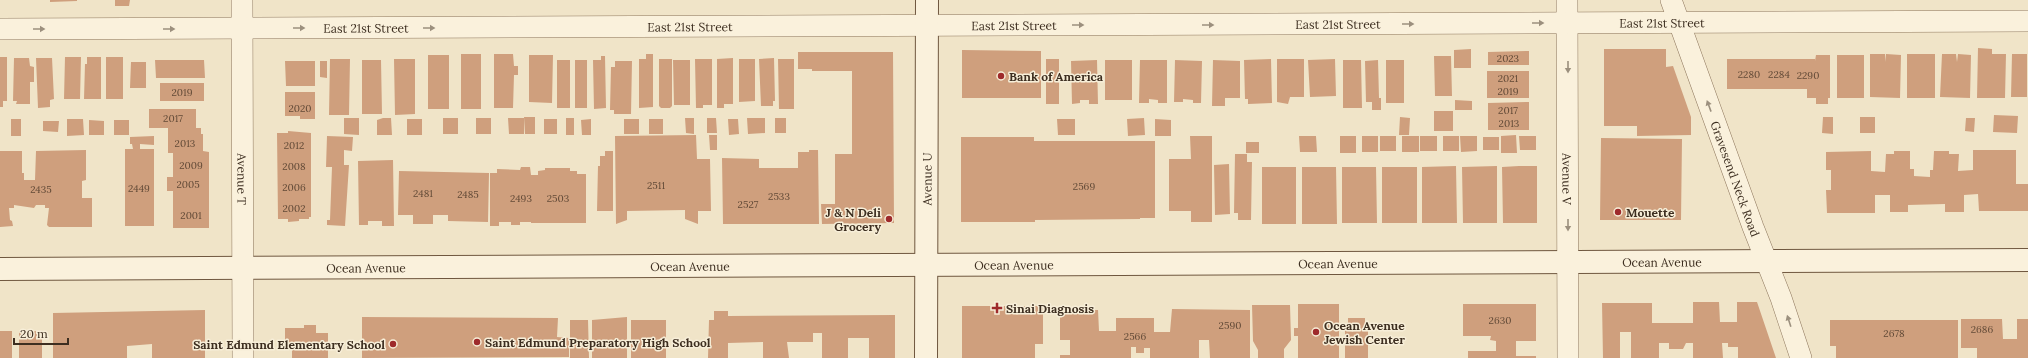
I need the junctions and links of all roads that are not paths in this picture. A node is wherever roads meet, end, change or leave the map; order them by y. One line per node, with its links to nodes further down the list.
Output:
1 (242, 0): 9 (street, Avenue T)
2 (926, 0): 8 (main road, Avenue U)
3 (1568, 0): 6 (street, Avenue V)
4 (1671, 0): 7 (street, Gravesend Neck Road)
5 (2028, 21): 7 (street, East 21st Street)
6 (1568, 23): 7 (street, East 21st Street); 8 (street, East 21st Street, one-way to 6); 13 (street, Avenue V, one-way to 13)
7 (1679, 23): 12 (street, Gravesend Neck Road, one-way to 7)
8 (927, 26): 9 (street, East 21st Street, one-way to 8); 14 (main road, Avenue U)
9 (242, 28): 10 (street, East 21st Street, one-way to 9); 16 (street, Avenue T)
10 (0, 29)
11 (2028, 260): 12 (main road, Ocean Avenue)
12 (1766, 261): 13 (main road, Ocean Avenue); 20 (street, Gravesend Neck Road, one-way to 12)
13 (1567, 262): 14 (main road, Ocean Avenue); 19 (street, Avenue V)
14 (925, 266): 16 (main road, Ocean Avenue); 18 (main road, Avenue U)
15 (0, 269): 16 (main road, Ocean Avenue)
16 (242, 269): 17 (street, Avenue T)
17 (243, 358)
18 (926, 358)
19 (1568, 358)
20 (1801, 358)

